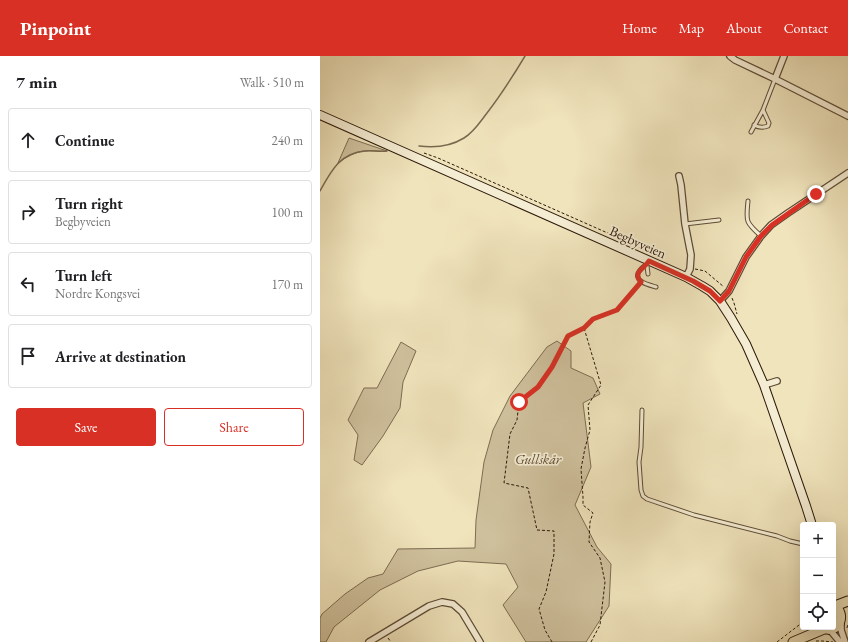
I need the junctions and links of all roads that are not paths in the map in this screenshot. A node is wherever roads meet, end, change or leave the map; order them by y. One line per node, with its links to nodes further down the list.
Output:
1 (730, 56): 3 (street)
2 (784, 56): 3 (street)
3 (775, 79): 4 (lane); 6 (street)
4 (763, 110): 7 (lane); 7 (lane)
5 (320, 115): 15 (main road, Begbyveien)
6 (848, 116)
7 (754, 125): 8 (lane)
8 (751, 132)
9 (848, 174): 14 (street)
10 (679, 176): 13 (street)
11 (748, 201): 14 (lane)
12 (719, 220): 13 (lane)
13 (684, 224): 17 (street)
14 (761, 236): 19 (street)
15 (648, 263): 16 (lane); 17 (main road, Begbyveien); 18 (lane)
16 (648, 274)
17 (686, 277): 19 (main road, Begbyveien)
18 (656, 287)
19 (720, 301): 21 (main road, Begbyveien)
20 (777, 381): 21 (street)
21 (764, 385): 23 (main road, Begbyveien)
22 (642, 410): 24 (lane)
23 (811, 522)
24 (800, 543)
25 (848, 601): 26 (main road)
26 (836, 604)
27 (836, 607): 28 (main road)
28 (845, 621): 29 (main road); 37 (street)
29 (836, 627)
30 (804, 630): 33 (main road)
31 (820, 630): 33 (main road)
32 (827, 630): 36 (street)
33 (794, 641)
34 (369, 642): 35 (street)
35 (480, 642)
36 (840, 642)
37 (845, 642)

